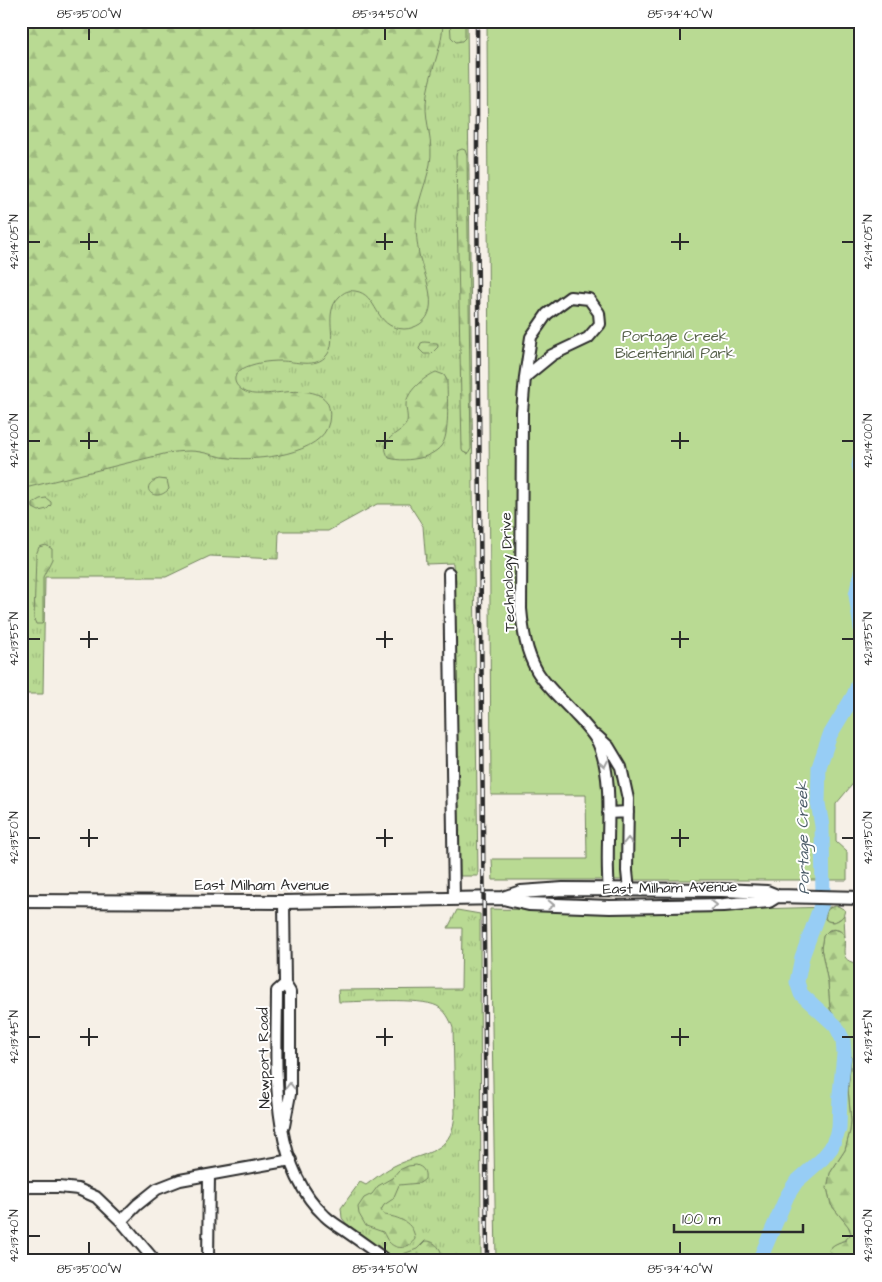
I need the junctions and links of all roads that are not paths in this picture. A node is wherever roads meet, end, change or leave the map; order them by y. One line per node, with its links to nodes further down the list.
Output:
1 (525, 377): 1 (street, Technology Drive); 3 (street, Technology Drive)
2 (450, 573): 9 (street)
3 (581, 722): 4 (street); 5 (street, Technology Drive, one-way to 5)
4 (628, 812): 5 (street); 7 (street, one-way to 4)
5 (608, 813): 6 (street, Technology Drive)
6 (609, 890): 7 (street, East Milham Avenue); 10 (street, East Milham Avenue)
7 (630, 890): 8 (street, East Milham Avenue)
8 (777, 896): 10 (street, East Milham Avenue, one-way to 8); 11 (street, East Milham Avenue)
9 (454, 898): 10 (street, East Milham Avenue); 13 (street, East Milham Avenue)
10 (503, 898)
11 (861, 898)
12 (21, 901): 13 (street, East Milham Avenue)
13 (284, 902): 14 (street, Newport Road)
14 (291, 1160): 15 (street); 20 (street, Newport Road)
15 (209, 1175): 17 (street); 19 (street)
16 (21, 1186): 17 (street)
17 (121, 1220): 18 (street)
18 (156, 1261)
19 (208, 1261)
20 (387, 1261)

